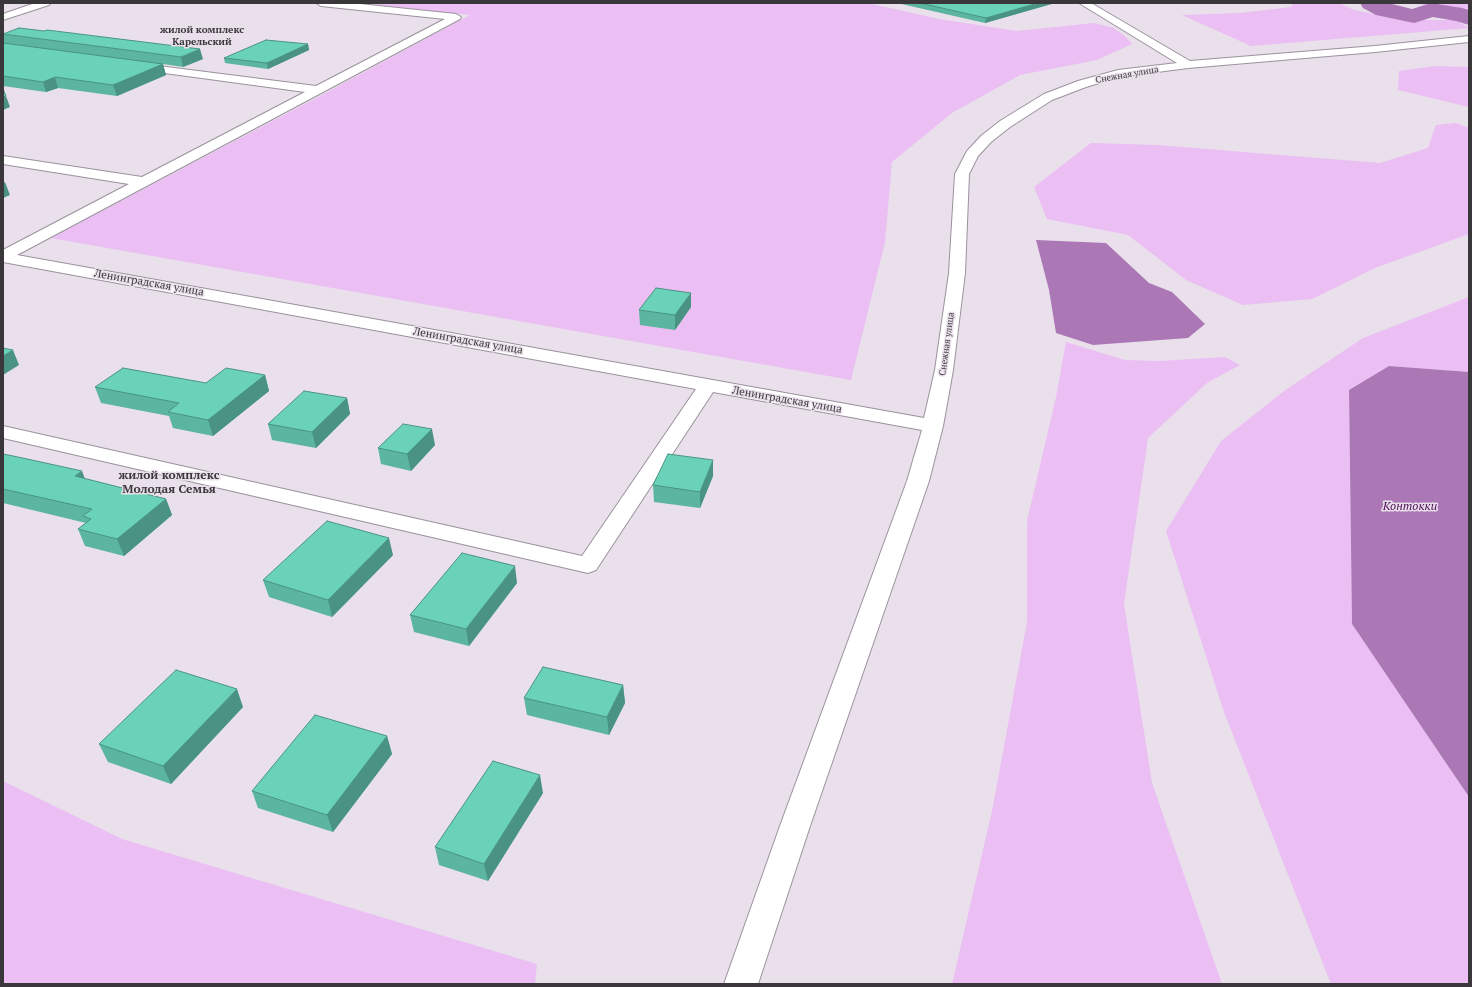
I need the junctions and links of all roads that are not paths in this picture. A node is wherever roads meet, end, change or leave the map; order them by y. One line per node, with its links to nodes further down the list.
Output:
1 (45, 3): 4 (street)
2 (321, 3): 8 (street)
3 (1084, 3): 7 (street)
4 (3, 17)
5 (1469, 39): 7 (street, Снежная улица)
6 (121, 64): 8 (street)
7 (1188, 65): 13 (street, Снежная улица)
8 (318, 90): 10 (street)
9 (3, 160): 10 (street)
10 (144, 182): 11 (street)
11 (3, 256): 12 (street, Ленинградская улица)
12 (708, 385): 13 (street, Ленинградская улица); 14 (street)
13 (932, 426): 15 (street, Снежная улица)
14 (3, 432)
15 (741, 984)

